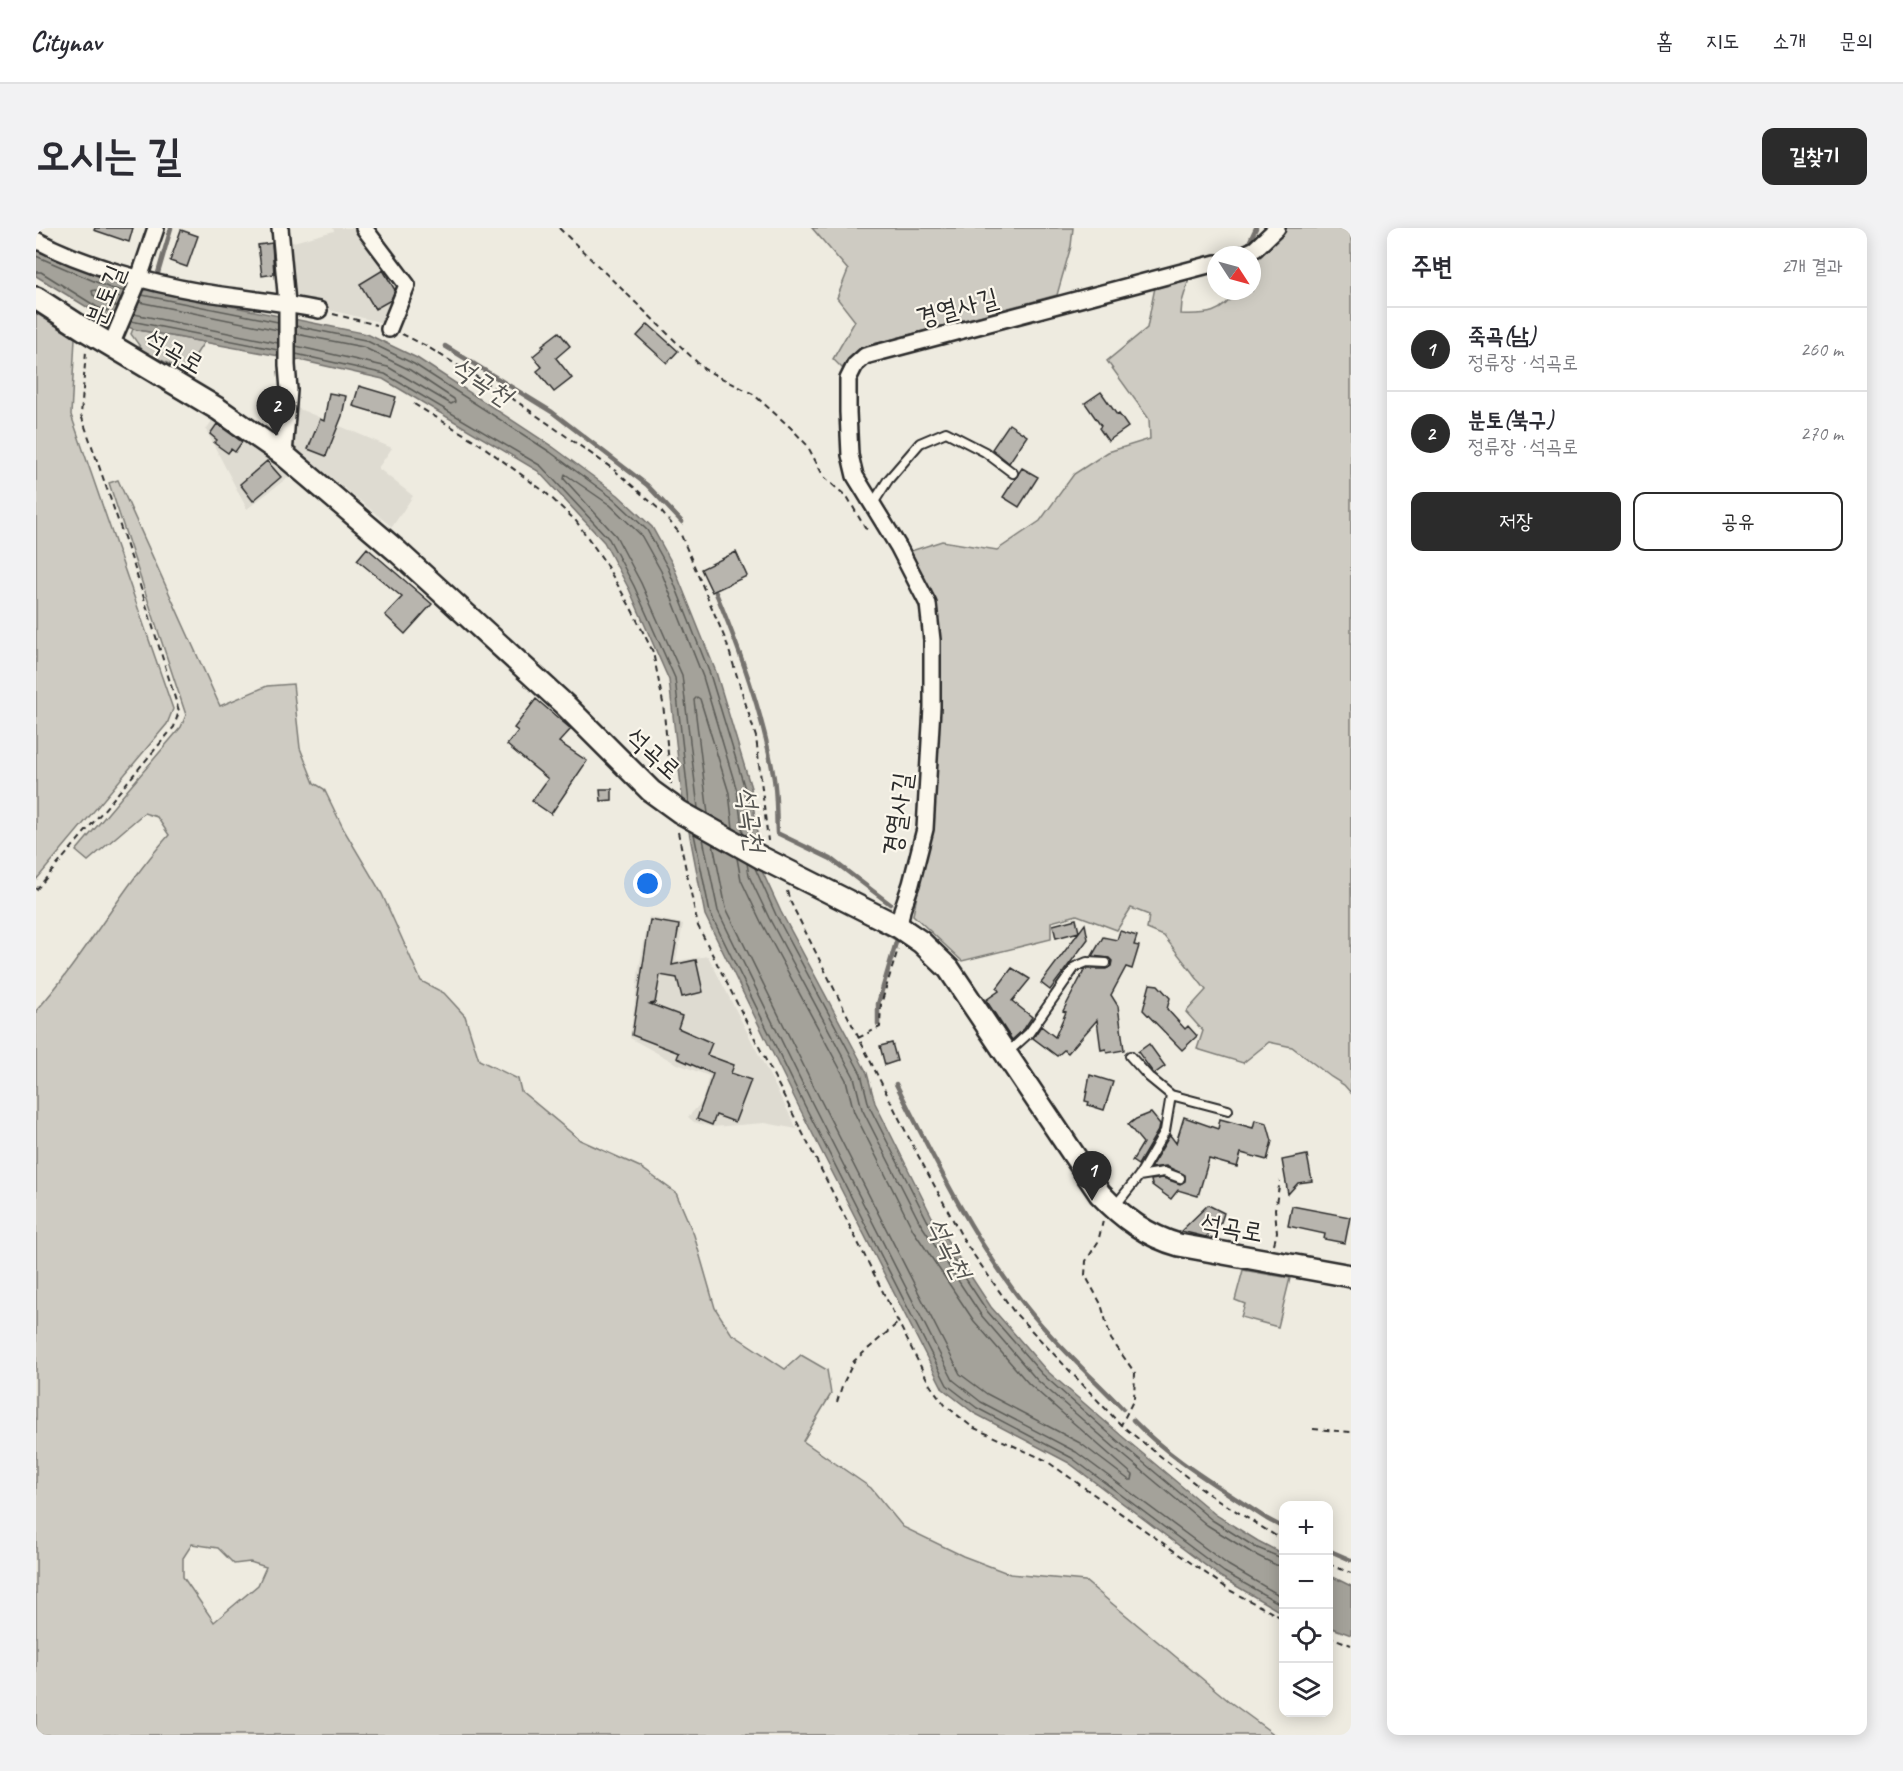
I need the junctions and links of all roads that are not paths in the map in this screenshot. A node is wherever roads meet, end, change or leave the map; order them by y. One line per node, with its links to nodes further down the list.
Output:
1 (156, 228): 8 (street, 분토길)
2 (280, 228): 10 (street)
3 (364, 228): 12 (street)
4 (1277, 228): 6 (street)
5 (36, 240): 8 (street, 석곡로)
6 (1258, 246)
7 (1207, 265): 16 (street, 경열사길)
8 (138, 281): 10 (street, 석곡로); 13 (street, 분토길)
9 (36, 298): 13 (street, 석곡로)
10 (287, 310): 11 (street, 석곡로); 14 (street)
11 (319, 310)
12 (389, 329)
13 (115, 337): 14 (street, 석곡로)
14 (284, 455): 17 (street, 석곡로)
15 (1013, 473): 16 (lane)
16 (872, 505): 17 (street, 경열사길)
17 (899, 927): 19 (street, 석곡로)
18 (1106, 963): 19 (lane)
19 (1006, 1054): 25 (street, 석곡로)
20 (1130, 1056): 21 (lane)
21 (1171, 1095): 22 (lane); 23 (lane)
22 (1228, 1110)
23 (1139, 1176): 24 (lane, 석곡로); 25 (lane)
24 (1180, 1178)
25 (1114, 1207): 26 (street, 석곡로)
26 (1351, 1276)

